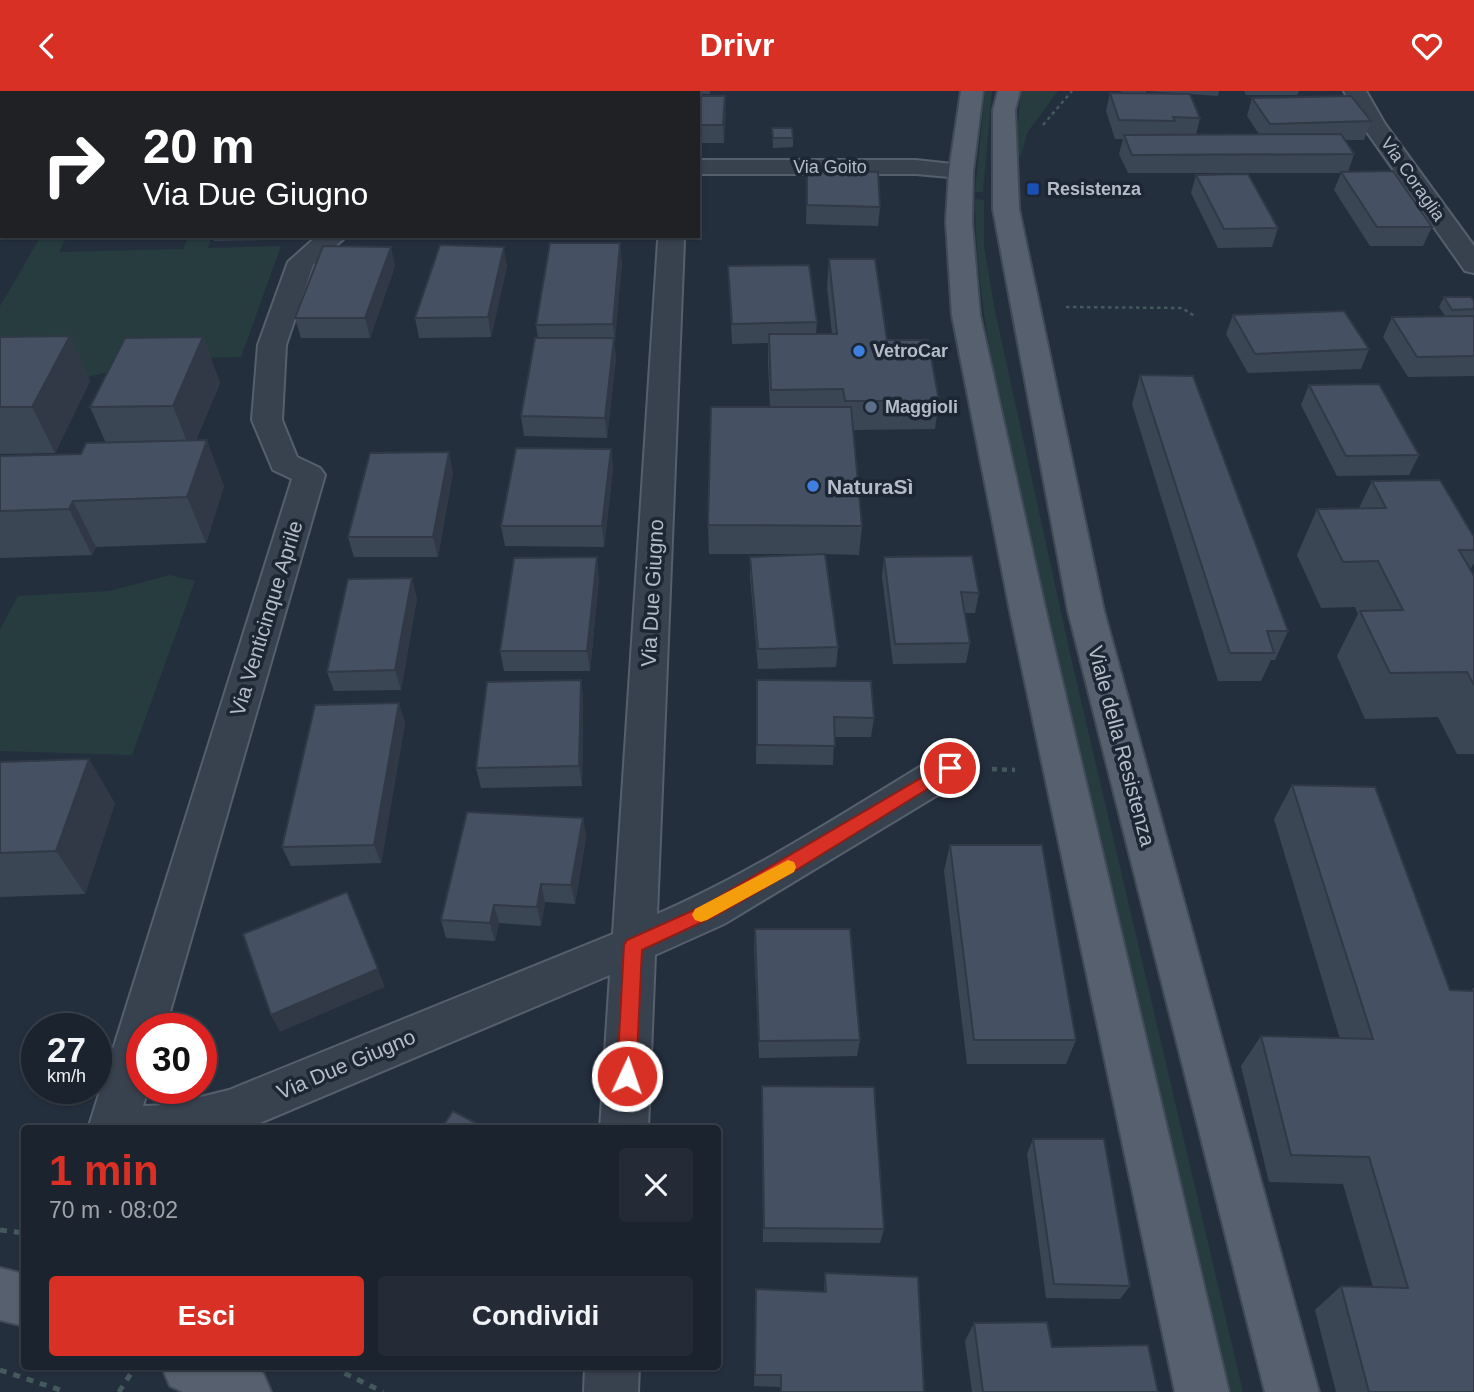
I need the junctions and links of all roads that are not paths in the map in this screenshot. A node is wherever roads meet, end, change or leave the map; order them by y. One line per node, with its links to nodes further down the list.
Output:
1 (972, 91): 5 (main road)
2 (1009, 91): 21 (main road, Viale della Resistenza)
3 (1355, 91): 8 (street, Via Coraglia)
4 (700, 167): 5 (street, Via Goito)
5 (961, 171): 20 (main road)
6 (331, 238): 11 (street, Via Venticinque Aprile)
7 (671, 241): 10 (street, Via Due Giugno)
8 (1474, 265)
9 (950, 768): 10 (street, Via Due Giugno)
10 (633, 945): 14 (street, Via Due Giugno); 15 (street, Via Due Giugno)
11 (147, 1013)
12 (126, 1083): 13 (street, Via Venticinque Aprile)
13 (113, 1125)
14 (180, 1125)
15 (624, 1125)
16 (196, 1370): 18 (main road)
17 (612, 1370): 19 (street)
18 (244, 1392)
19 (611, 1392)
20 (1202, 1392)
21 (1292, 1392)

